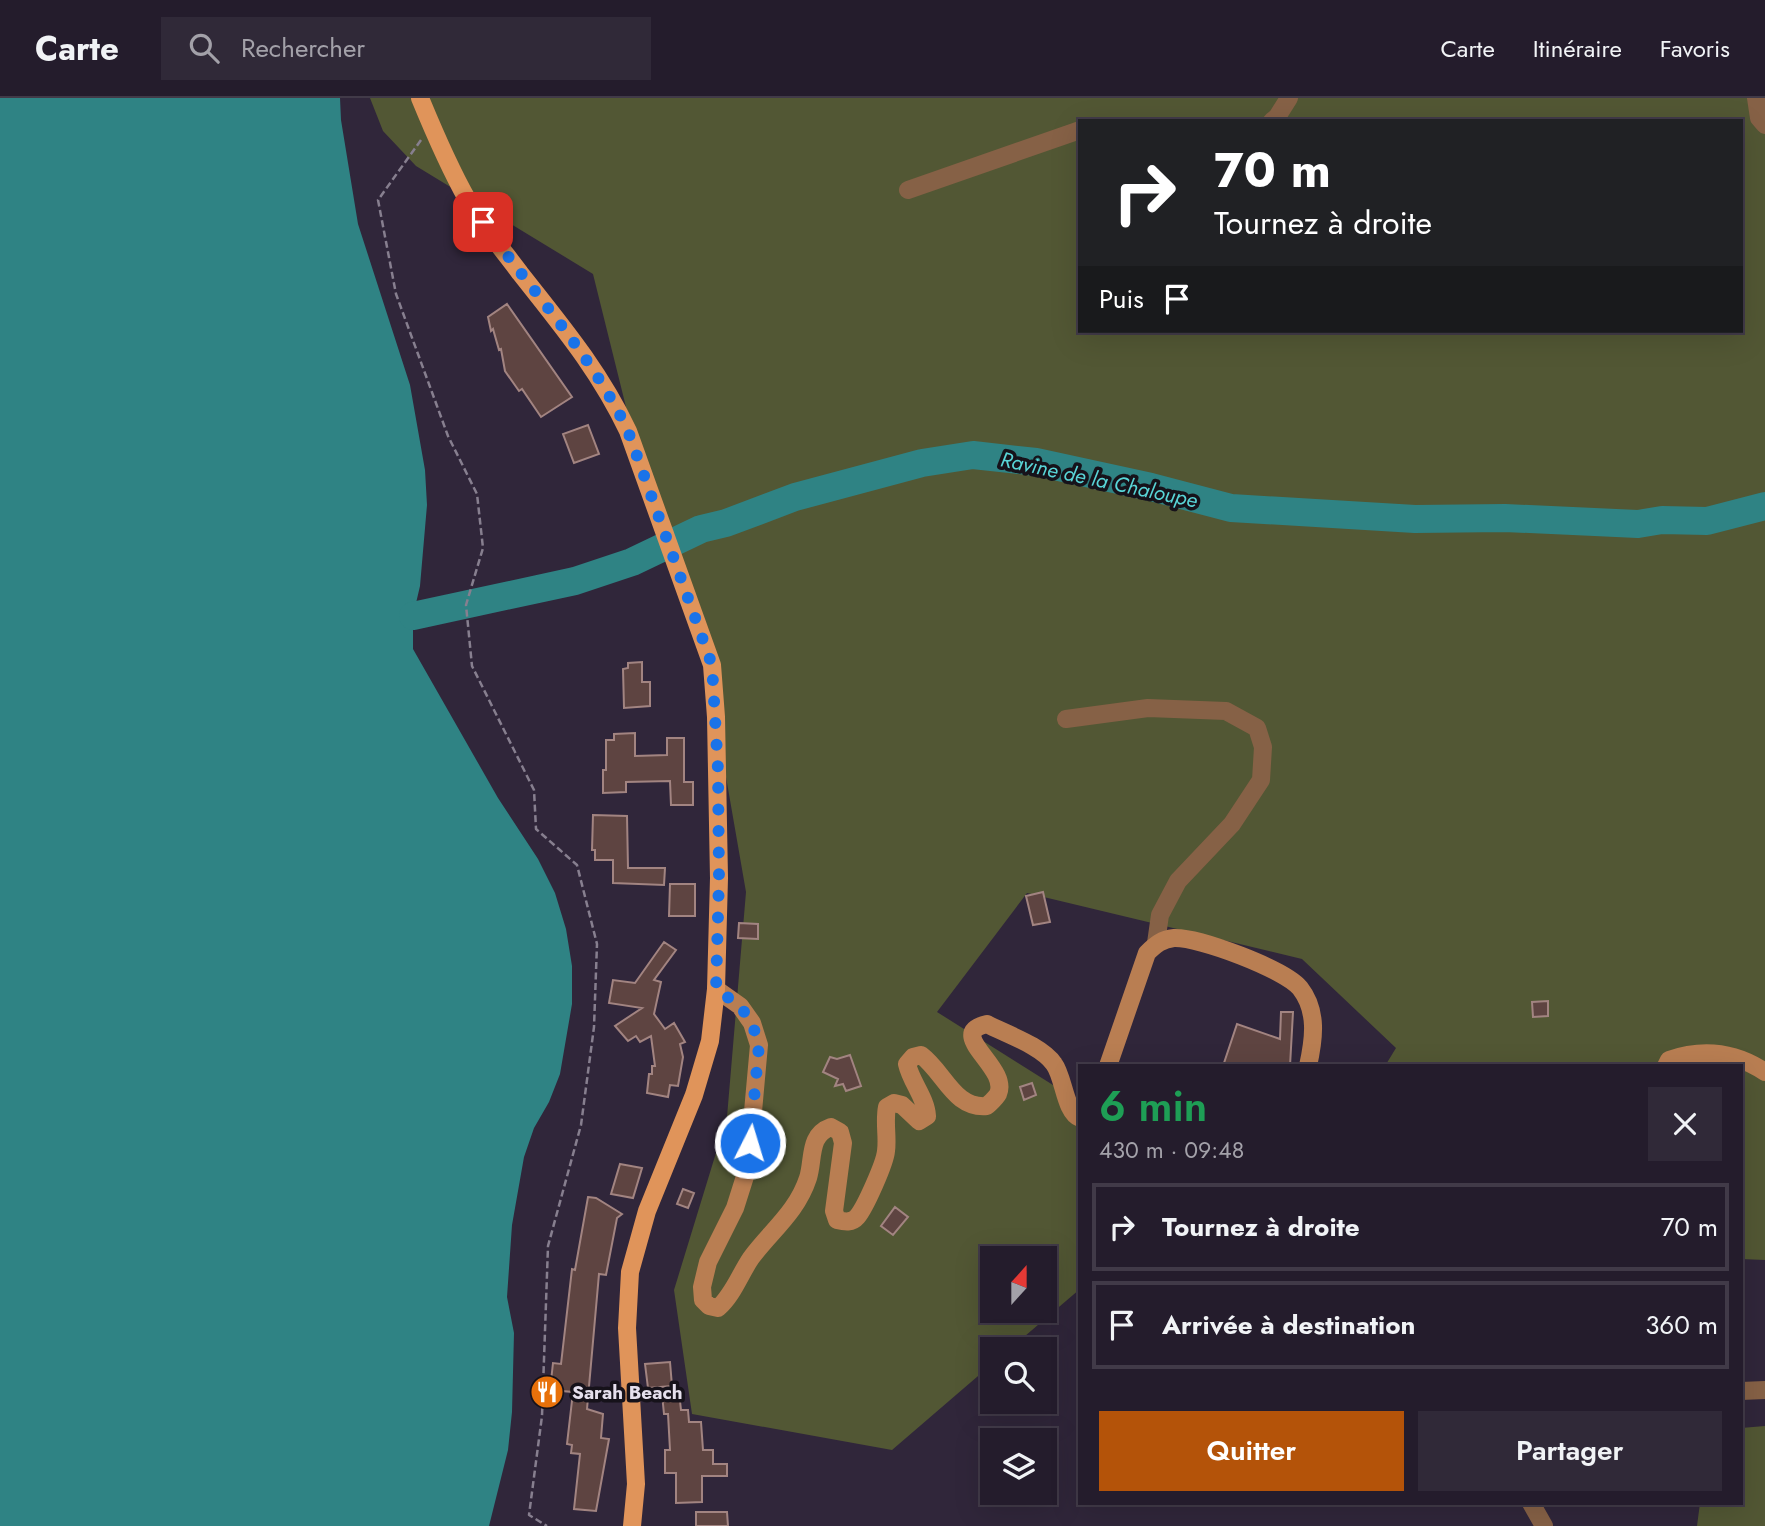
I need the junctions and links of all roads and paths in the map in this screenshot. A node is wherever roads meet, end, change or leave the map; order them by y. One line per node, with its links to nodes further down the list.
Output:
1 (420, 98): 6 (main road)
2 (1289, 98): 4 (street)
3 (1756, 98): 5 (street)
4 (1274, 119)
5 (1765, 125)
6 (431, 126): 11 (main road); 20 (path)
7 (1078, 131): 8 (street)
8 (908, 190)
9 (1066, 719): 10 (street)
10 (1156, 943): 12 (main road); 13 (main road)
11 (716, 989): 16 (main road); 21 (main road)
12 (1109, 1064)
13 (1308, 1064)
14 (1668, 1064): 15 (main road)
15 (1765, 1072)
16 (1078, 1117)
17 (1765, 1390): 18 (street)
18 (1743, 1391)
19 (1532, 1505): 22 (street)
20 (547, 1526)
21 (632, 1526)
22 (1544, 1526)

